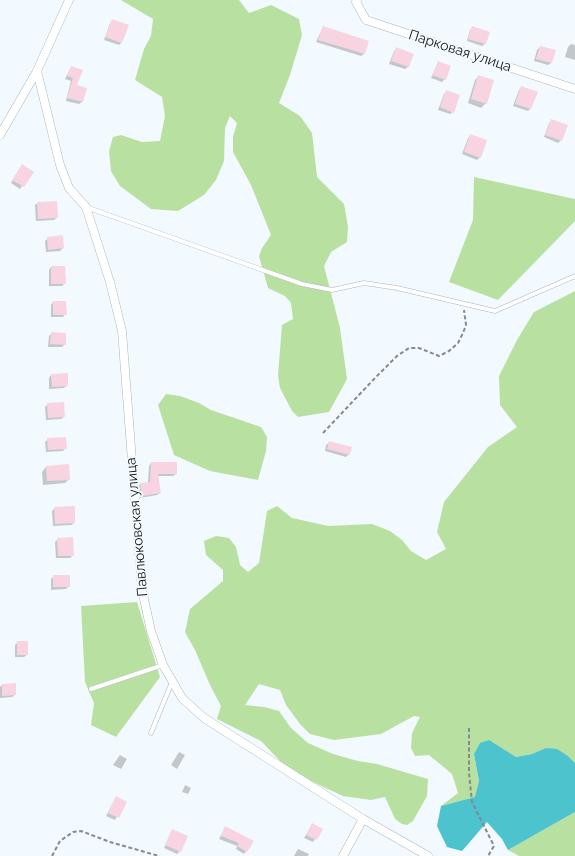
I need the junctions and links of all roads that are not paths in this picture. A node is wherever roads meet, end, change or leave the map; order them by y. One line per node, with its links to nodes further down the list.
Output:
1 (69, 0): 3 (street)
2 (356, 0): 4 (street, Парковая улица)
3 (37, 71): 5 (street); 6 (street, Павлюковская улица)
4 (575, 89)
5 (0, 135)
6 (86, 207): 7 (lane); 8 (street, Павлюковская улица)
7 (575, 276)
8 (163, 665): 9 (street, Павлюковская улица); 10 (lane)
9 (172, 682): 11 (lane); 12 (street, Павлюковская улица)
10 (91, 689)
11 (150, 733)
12 (363, 819): 13 (street); 14 (street, Павлюковская улица)
13 (343, 856)
14 (428, 856)

